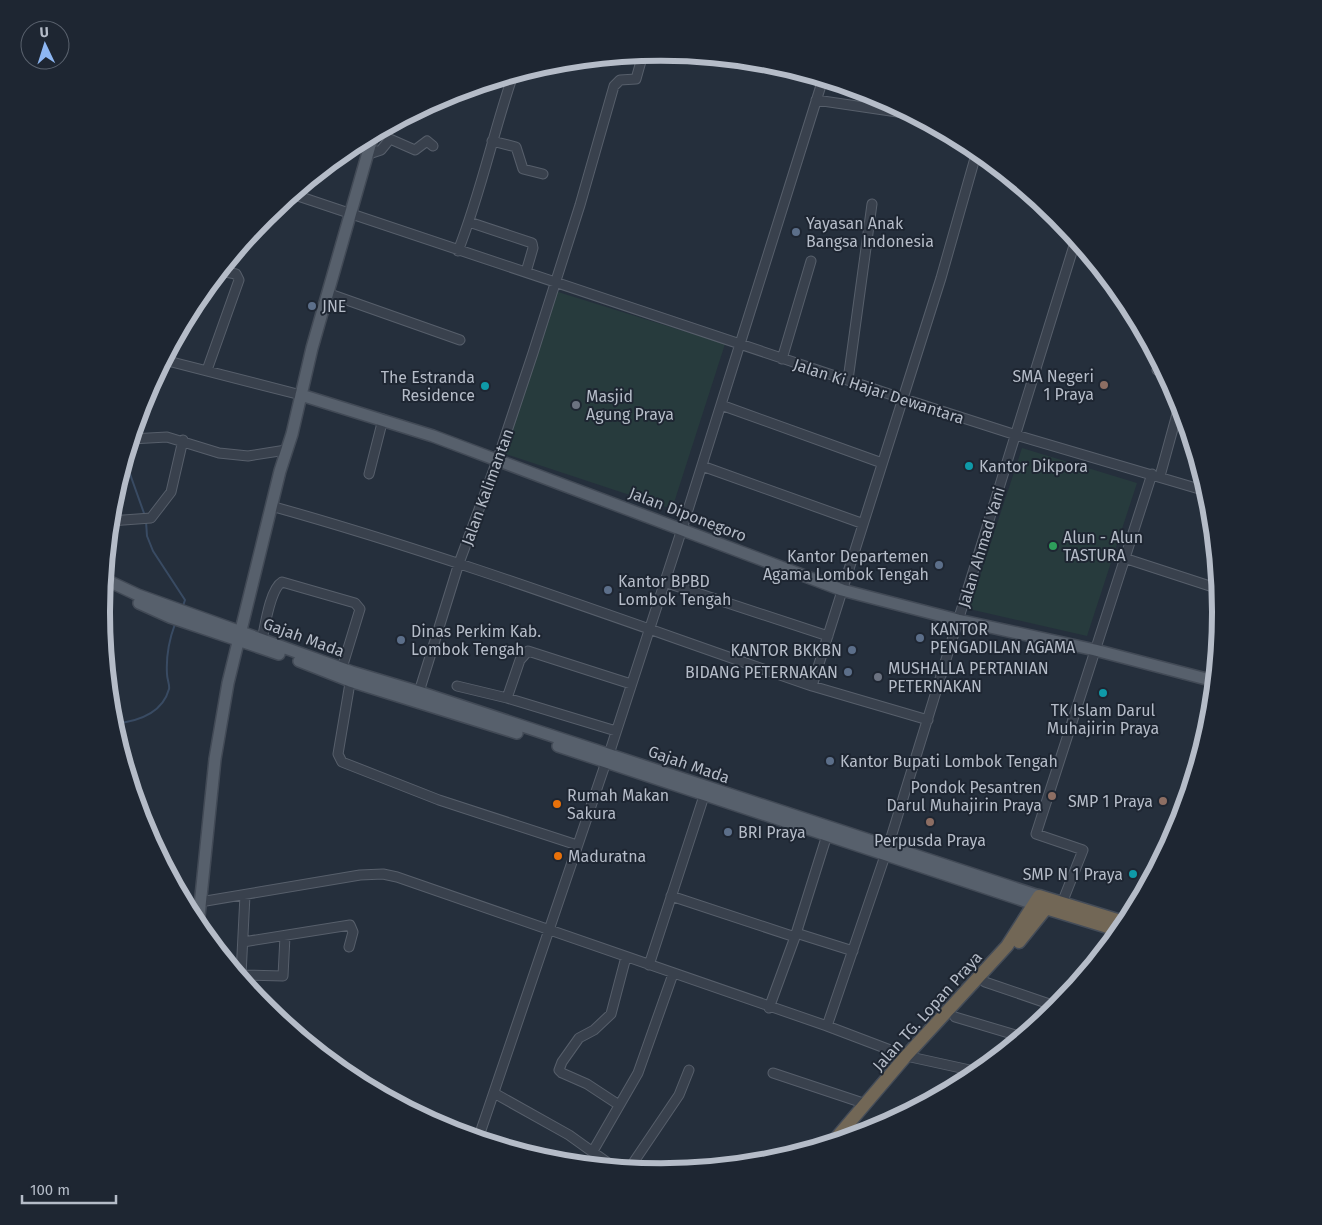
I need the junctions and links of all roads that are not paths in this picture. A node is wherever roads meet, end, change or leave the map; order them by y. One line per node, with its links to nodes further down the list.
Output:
1 (641, 62): 22 (street, Jalan Kalimantan)
2 (511, 82): 6 (street)
3 (821, 85): 4 (street)
4 (816, 100): 5 (street); 25 (street)
5 (889, 111)
6 (492, 142): 12 (street); 16 (street)
7 (370, 144): 10 (main road)
8 (432, 146): 10 (street)
9 (365, 148): 10 (street)
10 (368, 152): 15 (main road)
11 (975, 159): 31 (street)
12 (543, 174)
13 (300, 197): 15 (street, Jalan Ki Hajar Dewantara)
14 (872, 204): 29 (street)
15 (349, 213): 18 (street, Jalan Ki Hajar Dewantara); 23 (main road)
16 (469, 222): 18 (street); 21 (street)
17 (1073, 247): 35 (street, Jalan Ahmad Yani)
18 (458, 251): 21 (street, Jalan Ki Hajar Dewantara)
19 (811, 261): 26 (street)
20 (228, 272): 28 (street)
21 (526, 272): 22 (street, Jalan Ki Hajar Dewantara)
22 (555, 282): 25 (street, Jalan Ki Hajar Dewantara); 39 (street, Jalan Kalimantan)
23 (327, 293): 24 (street); 30 (main road)
24 (460, 340)
25 (739, 345): 26 (street, Jalan Ki Hajar Dewantara); 32 (street)
26 (782, 359): 29 (street, Jalan Ki Hajar Dewantara)
27 (171, 362): 28 (street)
28 (207, 370): 30 (street)
29 (848, 380): 31 (street, Jalan Ki Hajar Dewantara)
30 (301, 395): 34 (main road, Jalan Diponegoro); 38 (main road)
31 (901, 398): 35 (street, Jalan Ki Hajar Dewantara); 40 (street)
32 (721, 405): 40 (street); 41 (street)
33 (1176, 417): 43 (street)
34 (383, 419): 39 (main road, Jalan Diponegoro); 42 (street)
35 (1016, 435): 43 (street, Jalan Ki Hajar Dewantara); 58 (street, Jalan Ahmad Yani)
36 (138, 439): 37 (street)
37 (183, 440): 38 (street); 46 (street)
38 (286, 450): 45 (main road)
39 (497, 461): 48 (main road, Jalan Diponegoro); 50 (street, Jalan Kalimantan)
40 (882, 463): 47 (street)
41 (702, 466): 47 (street); 48 (street)
42 (368, 474)
43 (1156, 475): 44 (street, Jalan Ki Hajar Dewantara); 49 (street)
44 (1198, 488)
45 (271, 506): 50 (street); 60 (main road)
46 (117, 521)
47 (861, 523): 55 (street)
48 (682, 529): 52 (street); 55 (main road, Jalan Diponegoro)
49 (1127, 560): 53 (street); 63 (street)
50 (459, 563): 59 (street); 69 (street, Jalan Kalimantan)
51 (111, 582): 56 (main road)
52 (664, 582): 59 (street); 61 (street)
53 (1211, 587)
54 (111, 590): 56 (main road)
55 (842, 590): 58 (main road, Jalan Diponegoro); 61 (street)
56 (170, 612): 57 (main road)
57 (185, 617): 60 (main road); 60 (main road)
58 (958, 620): 63 (main road, Jalan Diponegoro); 72 (street, Jalan Ahmad Yani)
59 (649, 630): 66 (street); 68 (street)
60 (240, 636): 62 (main road, Gajah Mada); 64 (main road, Gajah Mada); 82 (main road)
61 (828, 636): 68 (street)
62 (262, 640): 64 (main road, Gajah Mada); 64 (street)
63 (1095, 650): 65 (main road, Jalan Diponegoro); 83 (street)
64 (348, 674): 69 (main road, Gajah Mada); 71 (main road, Gajah Mada); 78 (street)
65 (1208, 680)
66 (631, 684): 70 (street); 73 (street)
67 (457, 686): 70 (street)
68 (812, 686): 72 (street)
69 (419, 692): 71 (main road, Gajah Mada)
70 (507, 698): 73 (street)
71 (490, 719): 74 (main road, Gajah Mada)
72 (928, 720): 79 (street, Jalan Ahmad Yani)
73 (616, 731): 74 (street)
74 (607, 758): 75 (main road, Gajah Mada); 76 (main road, Gajah Mada); 78 (street)
75 (704, 796): 76 (main road, Gajah Mada); 81 (street)
76 (768, 812): 77 (main road, Gajah Mada); 79 (main road, Gajah Mada)
77 (827, 835): 79 (main road, Gajah Mada); 88 (street)
78 (577, 845): 87 (street)
79 (887, 851): 83 (main road, Gajah Mada); 92 (street, Jalan Ahmad Yani)
80 (245, 895): 82 (street); 87 (street); 90 (street)
81 (672, 896): 88 (street); 94 (street)
82 (200, 902): 84 (main road)
83 (1047, 902): 85 (highway, Gajah Mada); 86 (highway, Gajah Mada); 98 (highway, Jalan TG. Lopan Praya); 104 (highway, Jalan TG. Lopan Praya)
84 (199, 913)
85 (1118, 921)
86 (1113, 928)
87 (549, 931): 93 (street); 108 (street)
88 (795, 935): 92 (street); 100 (street)
89 (286, 936): 90 (street); 91 (street); 97 (street)
90 (243, 942): 95 (street)
91 (349, 947)
92 (853, 951): 102 (street, Jalan Ahmad Yani)
93 (626, 957): 94 (street); 110 (street)
94 (649, 965): 96 (street)
95 (241, 969)
96 (673, 974): 100 (street); 110 (street)
97 (246, 975)
98 (985, 982): 99 (street); 101 (highway, Jalan TG. Lopan Praya)
99 (1049, 1004)
100 (769, 1008): 102 (street)
101 (955, 1016): 103 (street); 104 (highway, Jalan TG. Lopan Praya)
102 (827, 1026): 104 (street)
103 (1015, 1035)
104 (910, 1057): 106 (street); 109 (highway, Jalan TG. Lopan Praya); 111 (highway, Jalan TG. Lopan Praya)
105 (689, 1070): 116 (street)
106 (969, 1070)
107 (773, 1073): 109 (street)
108 (494, 1094): 112 (street); 114 (street)
109 (866, 1104): 113 (highway, Jalan TG. Lopan Praya)
110 (619, 1105): 114 (street)
111 (853, 1129)
112 (481, 1133)
113 (841, 1133)
114 (593, 1151): 115 (street)
115 (606, 1161)
116 (633, 1163)

